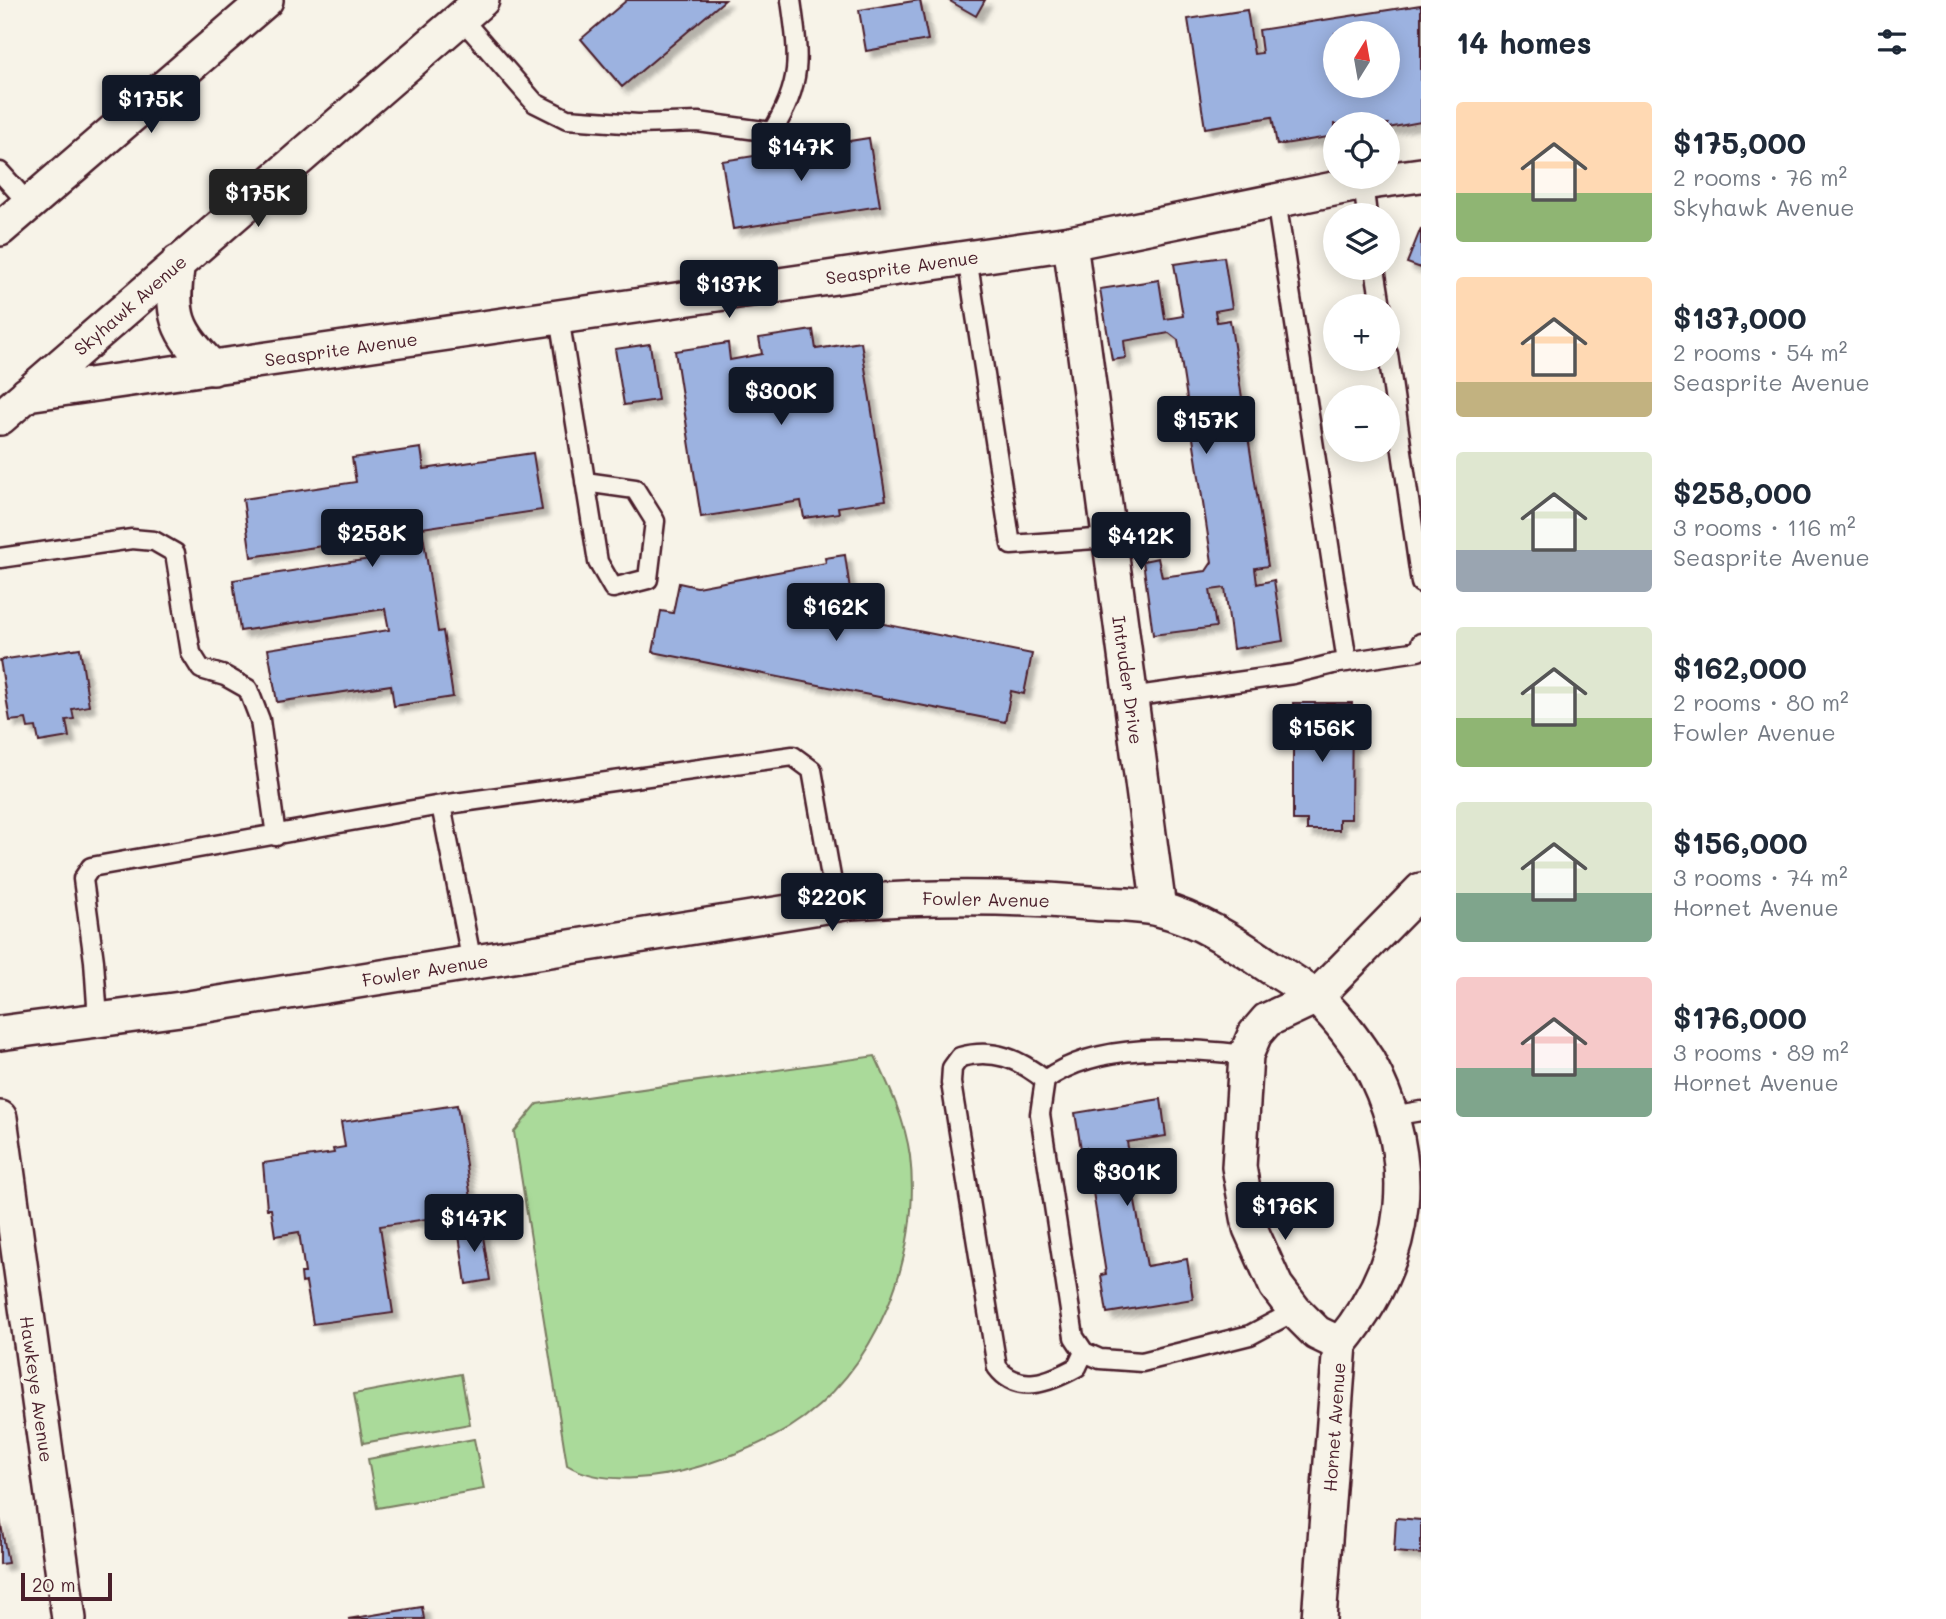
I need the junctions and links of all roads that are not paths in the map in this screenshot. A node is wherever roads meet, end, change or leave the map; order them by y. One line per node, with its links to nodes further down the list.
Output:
1 (266, 0): 9 (street)
2 (791, 0): 3 (lane)
3 (472, 9): 13 (street, Skyhawk Avenue)
4 (0, 172): 9 (lane)
5 (1421, 175): 6 (street, Seasprite Avenue)
6 (1400, 178)
7 (1332, 189): 8 (street, Seasprite Avenue)
8 (1276, 200): 11 (street, Seasprite Avenue); 24 (lane)
9 (29, 204): 10 (street)
10 (0, 229)
11 (1070, 243): 12 (street, Seasprite Avenue); 20 (street, Intruder Drive)
12 (967, 257): 14 (street, Seasprite Avenue); 20 (lane)
13 (178, 262): 15 (street); 17 (street, Skyhawk Avenue)
14 (559, 317): 15 (street, Seasprite Avenue); 19 (lane)
15 (213, 368): 17 (street, Seasprite Avenue)
16 (1390, 371): 22 (lane)
17 (27, 394): 18 (street, Skyhawk Avenue)
18 (0, 418)
19 (585, 482): 19 (lane)
20 (1109, 538): 25 (street, Intruder Drive)
21 (0, 558): 27 (lane)
22 (1421, 583)
23 (1420, 648): 24 (lane)
24 (1347, 662): 25 (lane)
25 (1130, 697): 30 (street, Intruder Drive)
26 (441, 805): 27 (lane); 29 (lane); 31 (lane)
27 (276, 836): 33 (lane)
28 (1421, 890): 32 (street, Hornet Avenue)
29 (836, 905): 30 (street, Fowler Avenue); 31 (street, Fowler Avenue)
30 (1158, 909): 32 (street, Fowler Avenue)
31 (472, 963): 33 (street, Fowler Avenue)
32 (1316, 998): 35 (street, Hornet Avenue); 37 (street, Fowler Avenue)
33 (98, 1020): 34 (street, Fowler Avenue)
34 (0, 1033)
35 (1246, 1055): 36 (lane); 40 (street, Hornet Avenue)
36 (1045, 1080): 42 (lane); 42 (lane)
37 (1409, 1113): 39 (street, Fowler Avenue)
38 (0, 1118): 43 (street, Hawkeye Avenue)
39 (1413, 1193): 41 (street, Fowler Avenue)
40 (1294, 1311): 41 (street, Hornet Avenue); 42 (lane)
41 (1340, 1343): 44 (street, Hornet Avenue)
42 (1084, 1352)
43 (69, 1619)
44 (1320, 1619)

